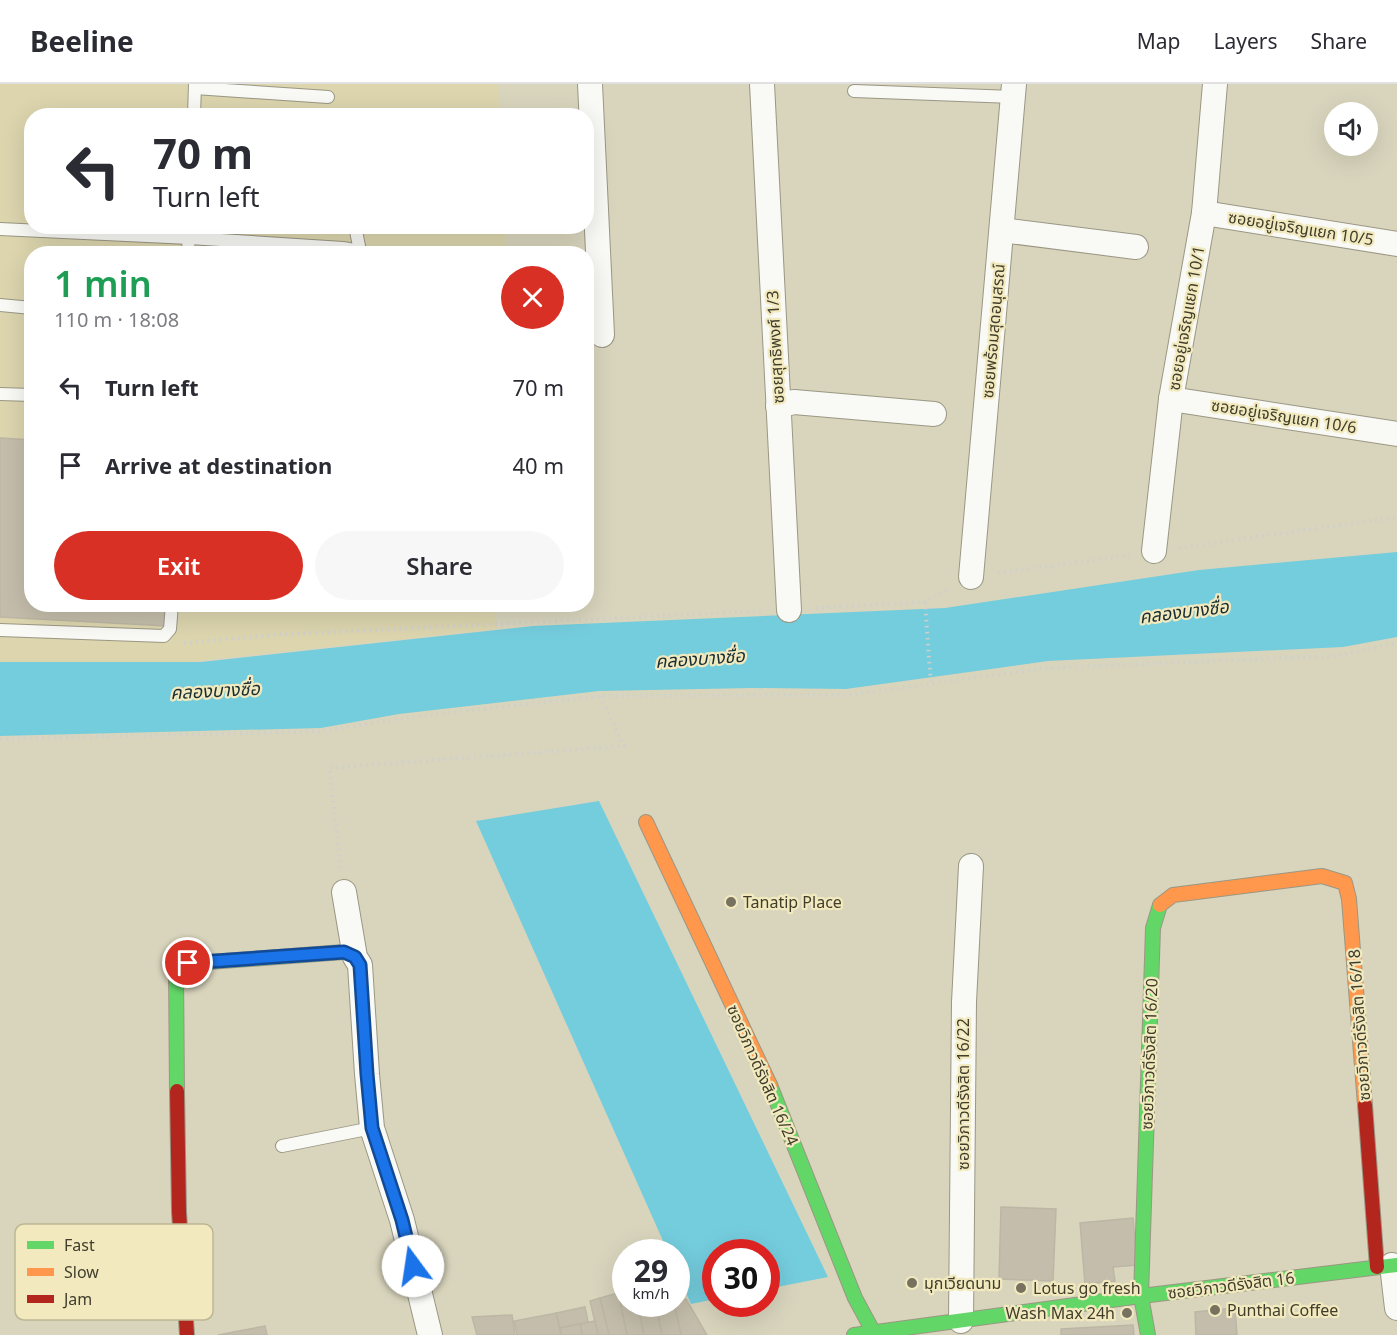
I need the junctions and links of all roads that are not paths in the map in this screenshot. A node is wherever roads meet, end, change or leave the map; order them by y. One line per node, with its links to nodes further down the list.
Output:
1 (590, 84): 9 (street)
2 (762, 84): 25 (street, ซอยสุทธิพงศ์ 1/3)
3 (1215, 84): 11 (street, ซอยอยู่เจริญแยก 10/1)
4 (195, 86): 7 (lane); 8 (lane)
5 (854, 91): 6 (lane)
6 (1014, 91): 14 (street, ซอยพร้อมสุดอนุสรณ์)
7 (328, 97)
8 (194, 108)
9 (591, 108)
10 (594, 168): 21 (street)
11 (1204, 213): 16 (street, ซอยอยู่เจริญแยก 10/5); 24 (street, ซอยอยู่เจริญแยก 10/1)
12 (0, 229): 13 (lane)
13 (24, 229)
14 (1002, 230): 18 (street); 29 (street, ซอยพร้อมสุดอนุสรณ์)
15 (208, 234): 17 (lane)
16 (1397, 244)
17 (324, 246)
18 (1136, 247)
19 (0, 305): 20 (lane)
20 (24, 307)
21 (602, 335)
22 (0, 394): 23 (lane)
23 (24, 395)
24 (1171, 399): 27 (street, ซอยอยู่เจริญแยก 10/6); 28 (street, ซอยอยู่เจริญแยก 10/1)
25 (778, 406): 26 (street); 30 (street, ซอยสุทธิพงศ์ 1/3)
26 (934, 414)
27 (1397, 434)
28 (1154, 551)
29 (970, 577)
30 (789, 610)
31 (171, 612): 32 (lane)
32 (0, 630)
33 (646, 822): 46 (street, ซอยวิภาวดีรังสิต 16/24)
34 (971, 866): 45 (street, ซอยวิภาวดีรังสิต 16/22)
35 (1248, 886): 41 (street, ซอยวิภาวดีรังสิต 16/18); 42 (street, ซอยวิภาวดีรังสิต 16/20)
36 (344, 892): 37 (street)
37 (355, 957): 38 (street); 40 (street)
38 (372, 1128): 39 (lane); 48 (street)
39 (282, 1146)
40 (180, 1224)
41 (1389, 1266): 42 (street, ซอยวิภาวดีรังสิต 16); 43 (street)
42 (1141, 1296): 45 (street, ซอยวิภาวดีรังสิต 16); 50 (street, ซอยวิภาวดีรังสิต 16/20)
43 (1397, 1308)
44 (186, 1320): 47 (street)
45 (961, 1321): 46 (street, ซอยวิภาวดีรังสิต 16)
46 (874, 1334): 49 (street, ซอยวิภาวดีรังสิต 16)
47 (187, 1335)
48 (430, 1335)
49 (852, 1335)
50 (1148, 1335)

